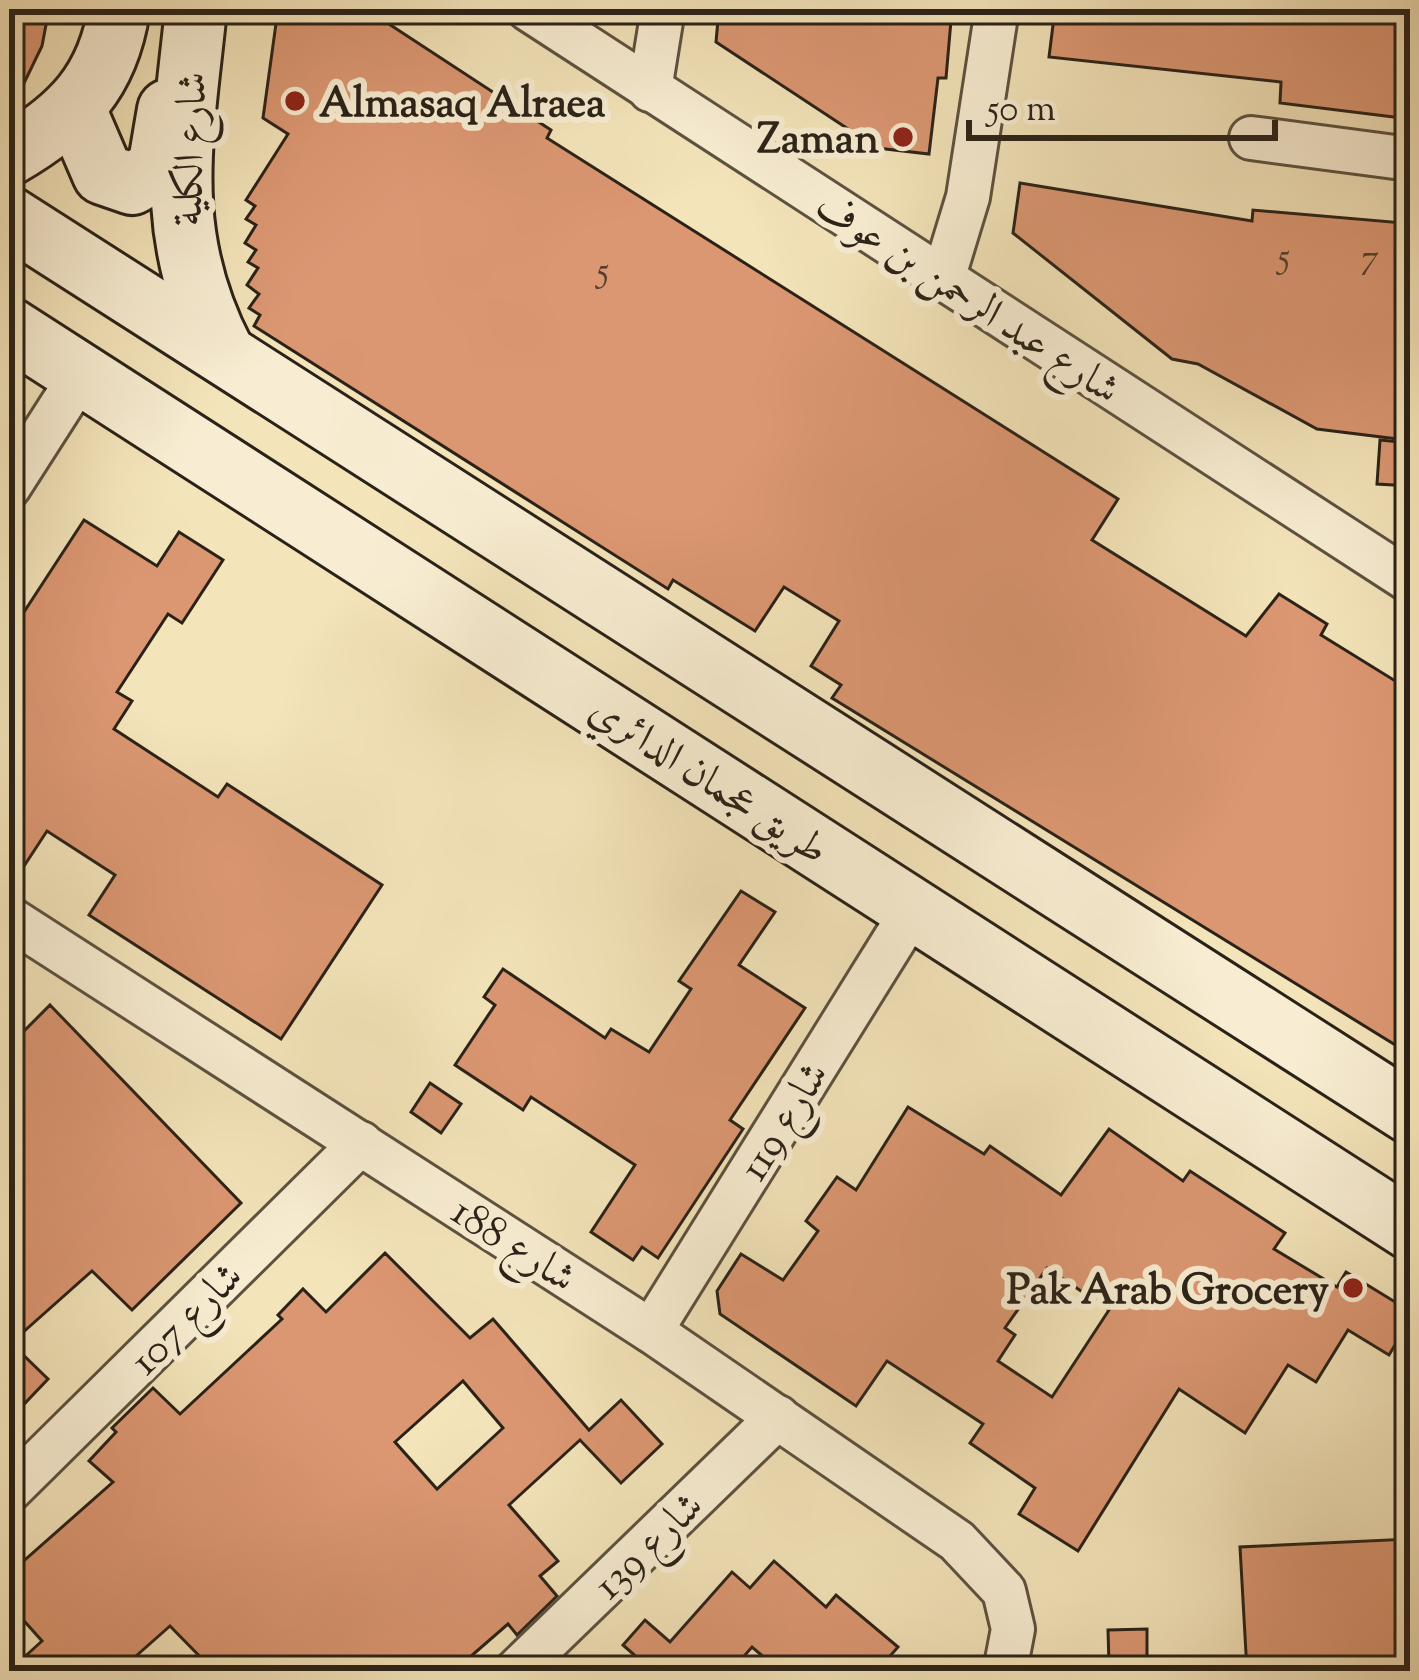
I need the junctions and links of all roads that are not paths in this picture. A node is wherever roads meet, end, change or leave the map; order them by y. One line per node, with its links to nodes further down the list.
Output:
1 (119, 9): 8 (main road, شارع الكلية)
2 (196, 9): 6 (main road, شارع الكلية)
3 (528, 9): 7 (street, شارع عبد الرحمن بن عوف)
4 (663, 9): 7 (street)
5 (998, 9): 13 (street)
6 (190, 71): 8 (main road); 15 (main road, شارع الكلية)
7 (650, 90): 13 (street, شارع عبد الرحمن بن عوف)
8 (75, 110): 10 (main road, شارع الكلية)
9 (1251, 138): 11 (street)
10 (9, 154)
11 (1410, 160)
12 (9, 217): 15 (main road)
13 (943, 279): 18 (street, شارع عبد الرحمن بن عوف)
14 (9, 328): 16 (main road, طريق عجمان الدائري)
15 (224, 353): 21 (main road)
16 (82, 374): 17 (street); 19 (main road, طريق عجمان الدائري)
17 (9, 488)
18 (1410, 581)
19 (914, 908): 23 (main road, طريق عجمان الدائري); 24 (street, شارع 119)
20 (9, 918): 22 (street, شارع 188)
21 (1410, 1113)
22 (362, 1142): 24 (street, شارع 188); 26 (street, شارع 107)
23 (1410, 1229)
24 (651, 1331): 25 (street, شارع 188)
25 (778, 1417): 27 (street, شارع 139); 28 (street, شارع 188)
26 (9, 1491)
27 (516, 1671)
28 (1004, 1671)

